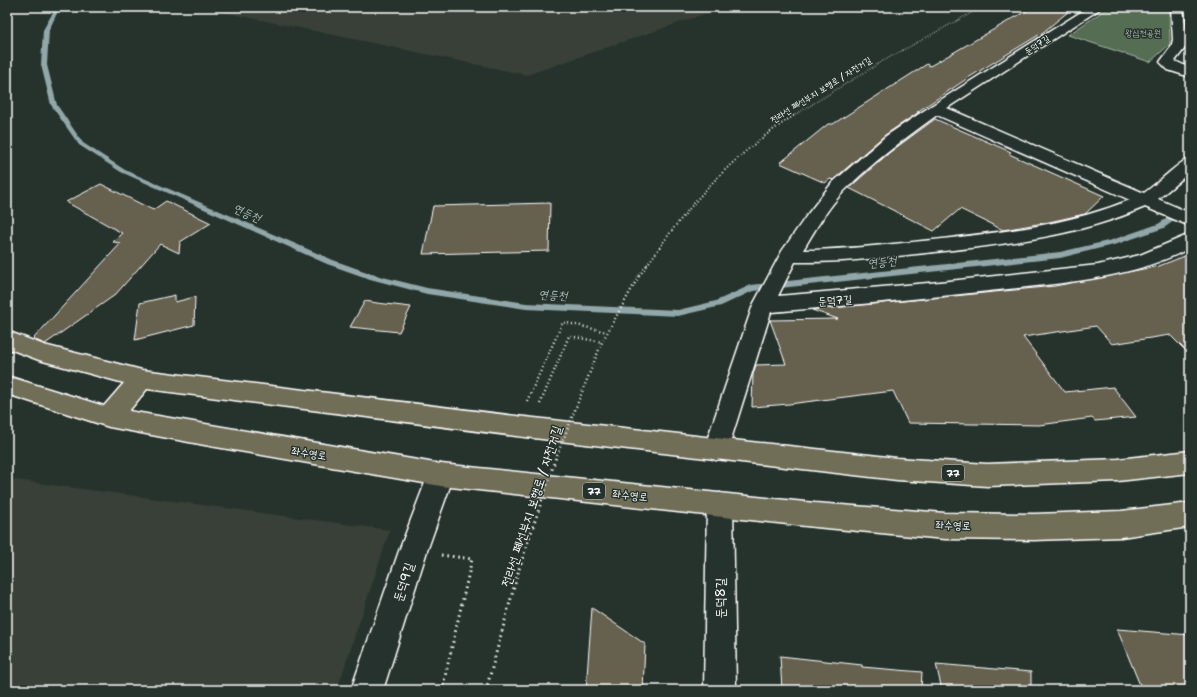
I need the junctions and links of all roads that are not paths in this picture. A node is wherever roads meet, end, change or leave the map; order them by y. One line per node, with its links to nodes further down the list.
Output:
1 (1097, 7): 4 (street, 둔덕7길)
2 (1177, 7): 3 (street)
3 (1190, 74)
4 (936, 109): 6 (street); 9 (street, 둔덕7길)
5 (1190, 163): 6 (street)
6 (1145, 200): 7 (street); 9 (street)
7 (1190, 220)
8 (1190, 240): 10 (street, 둔덕7길)
9 (785, 263): 10 (street, 둔덕7길)
10 (763, 305): 15 (street)
11 (7, 339): 12 (main road, 77)
12 (142, 379): 14 (main road); 15 (main road, 77)
13 (7, 385): 14 (main road, 좌수영로 / 77)
14 (109, 417): 17 (main road, 좌수영로 / 77)
15 (716, 449): 16 (main road, 77)
16 (1190, 462)
17 (441, 475): 18 (main road, 좌수영로 / 77); 20 (street, 둔덕9길)
18 (720, 505): 19 (main road, 좌수영로 / 77); 21 (street, 둔덕8길)
19 (1190, 515)
20 (367, 690)
21 (720, 690)

